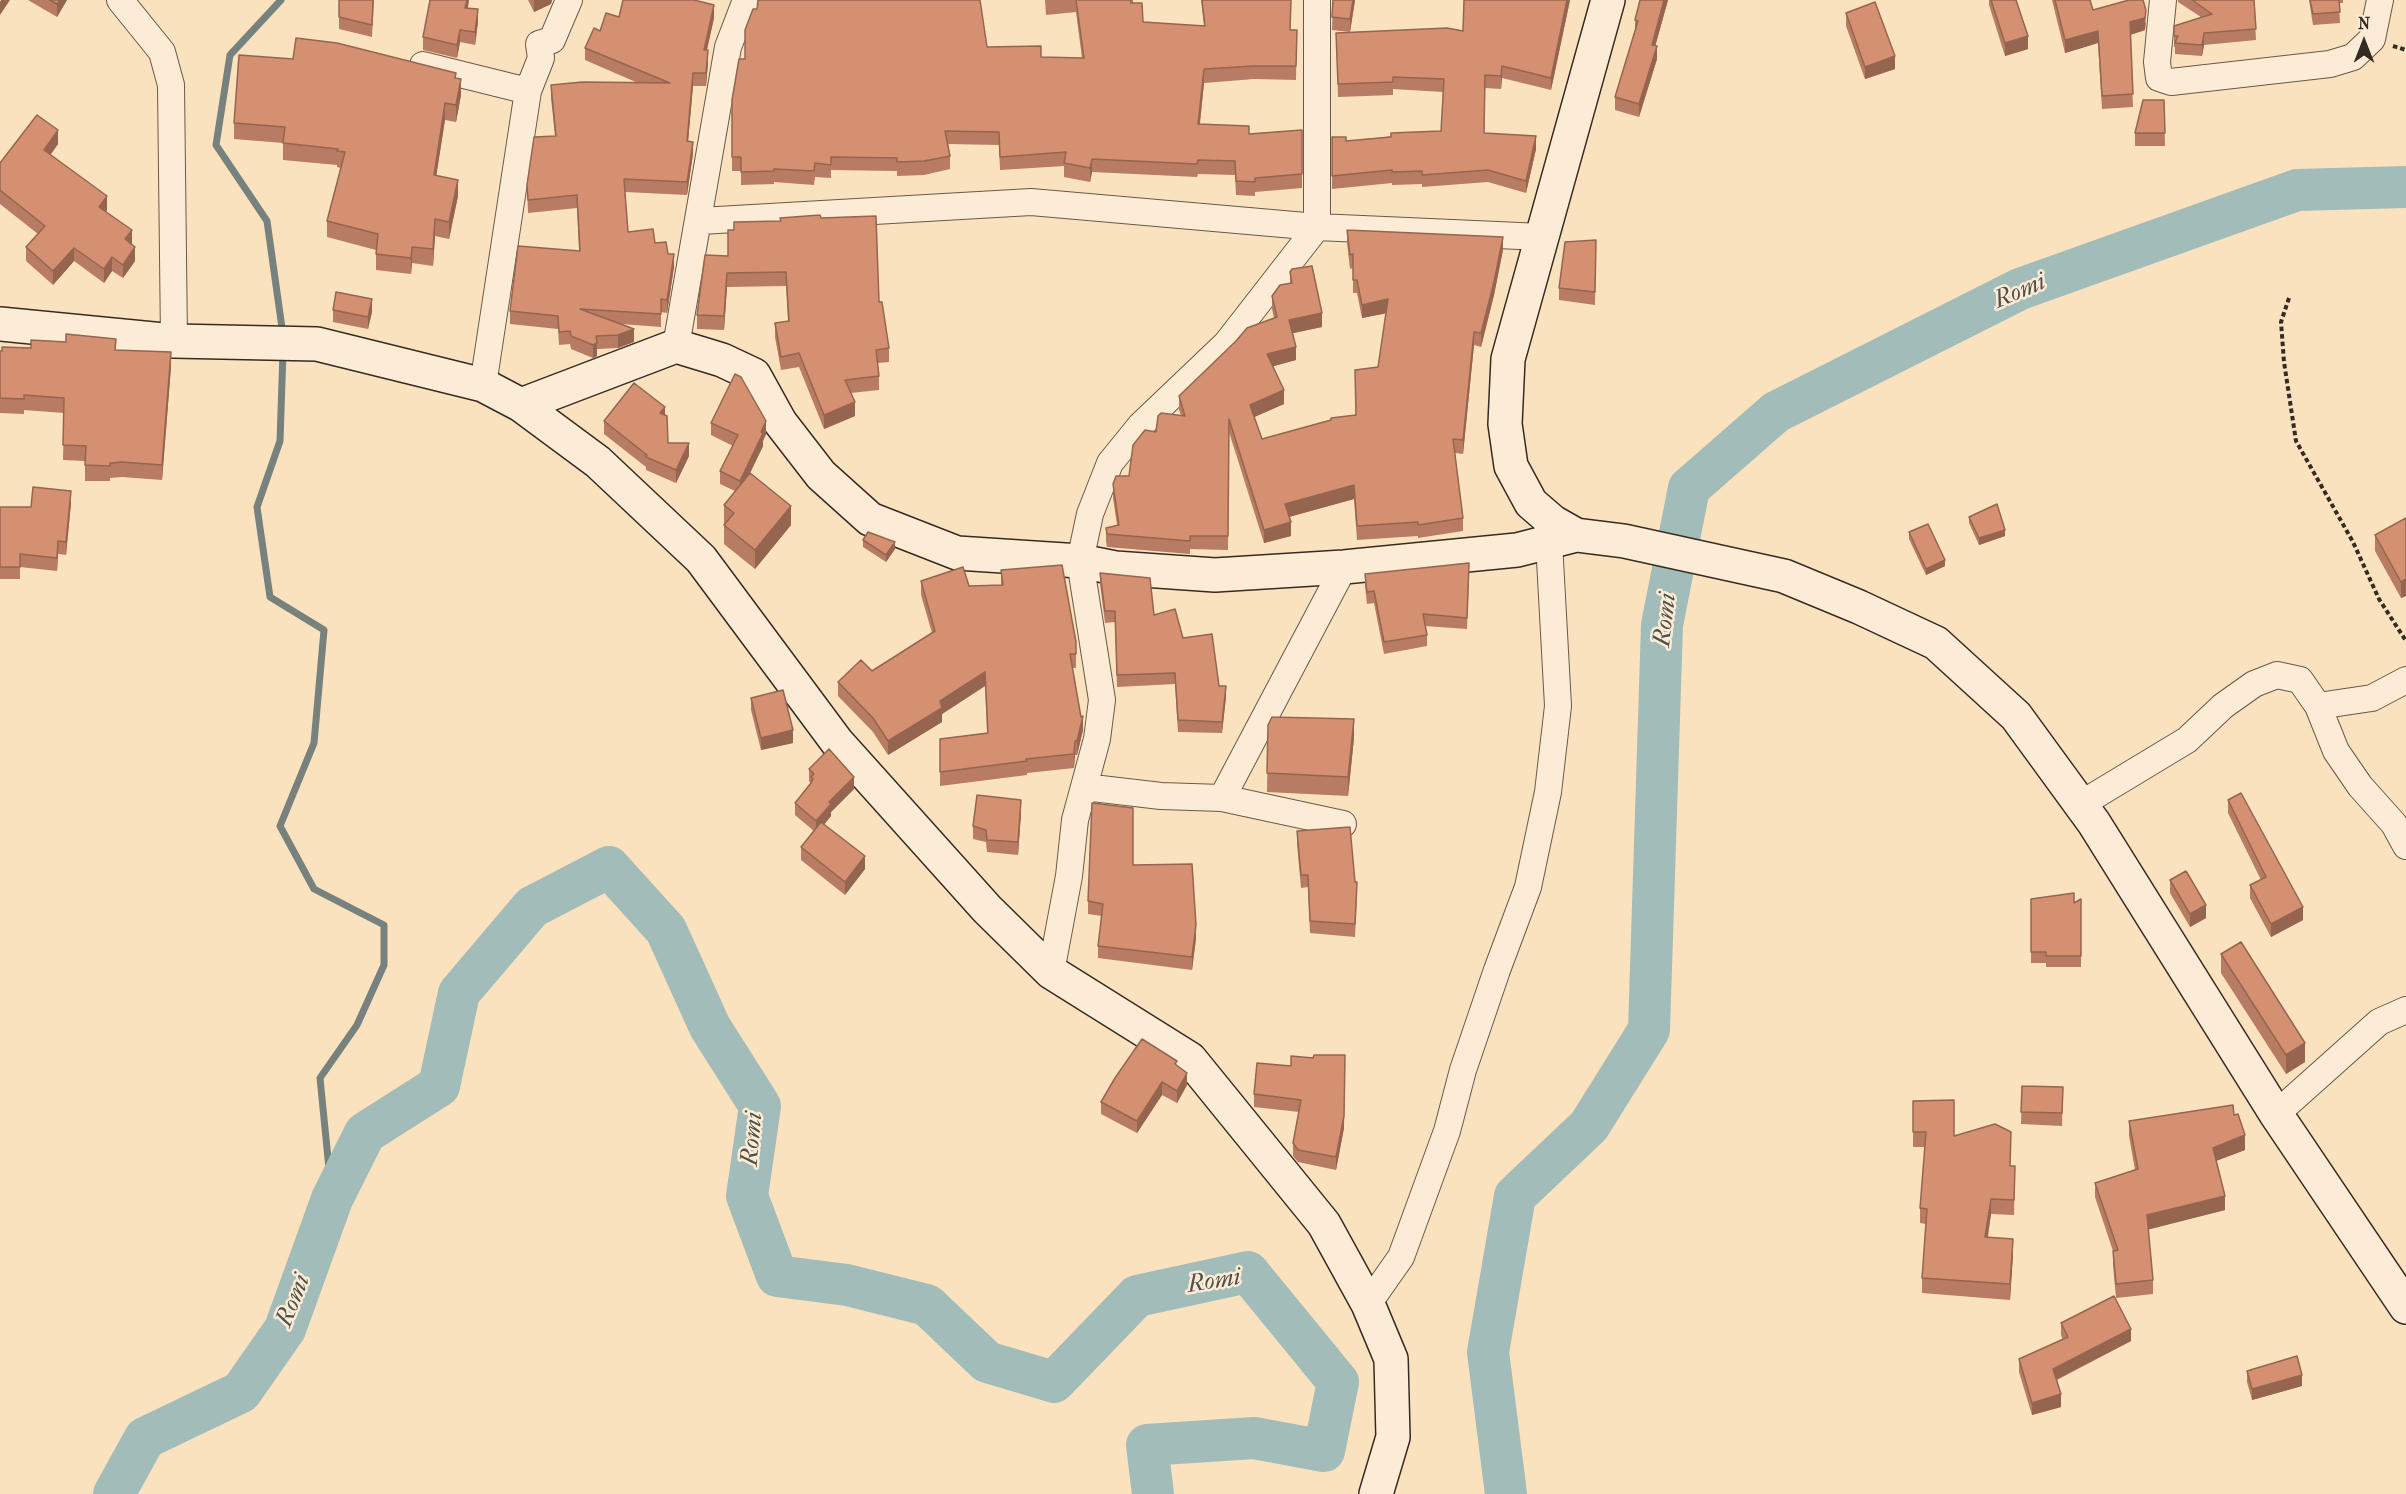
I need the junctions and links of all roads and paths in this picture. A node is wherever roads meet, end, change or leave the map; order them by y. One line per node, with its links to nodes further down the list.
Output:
1 (120, 0): 15 (street)
2 (569, 0): 9 (street)
3 (746, 0): 10 (street)
4 (1317, 0): 11 (street)
5 (1608, 0): 12 (street)
6 (2163, 0): 7 (street)
7 (2380, 0)
8 (404, 61): 9 (street)
9 (528, 91): 17 (street)
10 (700, 220): 11 (street); 16 (street)
11 (1317, 227): 12 (street); 20 (street)
12 (1542, 237): 19 (street)
13 (2289, 298): 22 (path)
14 (0, 324): 15 (street)
15 (174, 341): 17 (street)
16 (676, 346): 18 (street); 20 (street)
17 (483, 385): 18 (street)
18 (521, 405): 30 (street)
19 (1563, 539): 21 (street); 27 (street); 33 (street)
20 (1080, 561): 21 (street); 25 (street)
21 (1344, 567): 26 (street)
22 (2406, 641)
23 (2406, 680): 24 (street)
24 (2318, 706): 27 (street); 29 (street)
25 (1084, 787): 26 (street); 30 (street)
26 (1222, 798): 28 (street)
27 (2081, 804): 32 (street)
28 (1343, 824)
29 (2406, 846)
30 (1052, 972): 33 (street)
31 (2406, 1010): 32 (street)
32 (2277, 1114): 34 (street)
33 (1368, 1304): 35 (street)
34 (2406, 1307)
35 (1376, 1494)

